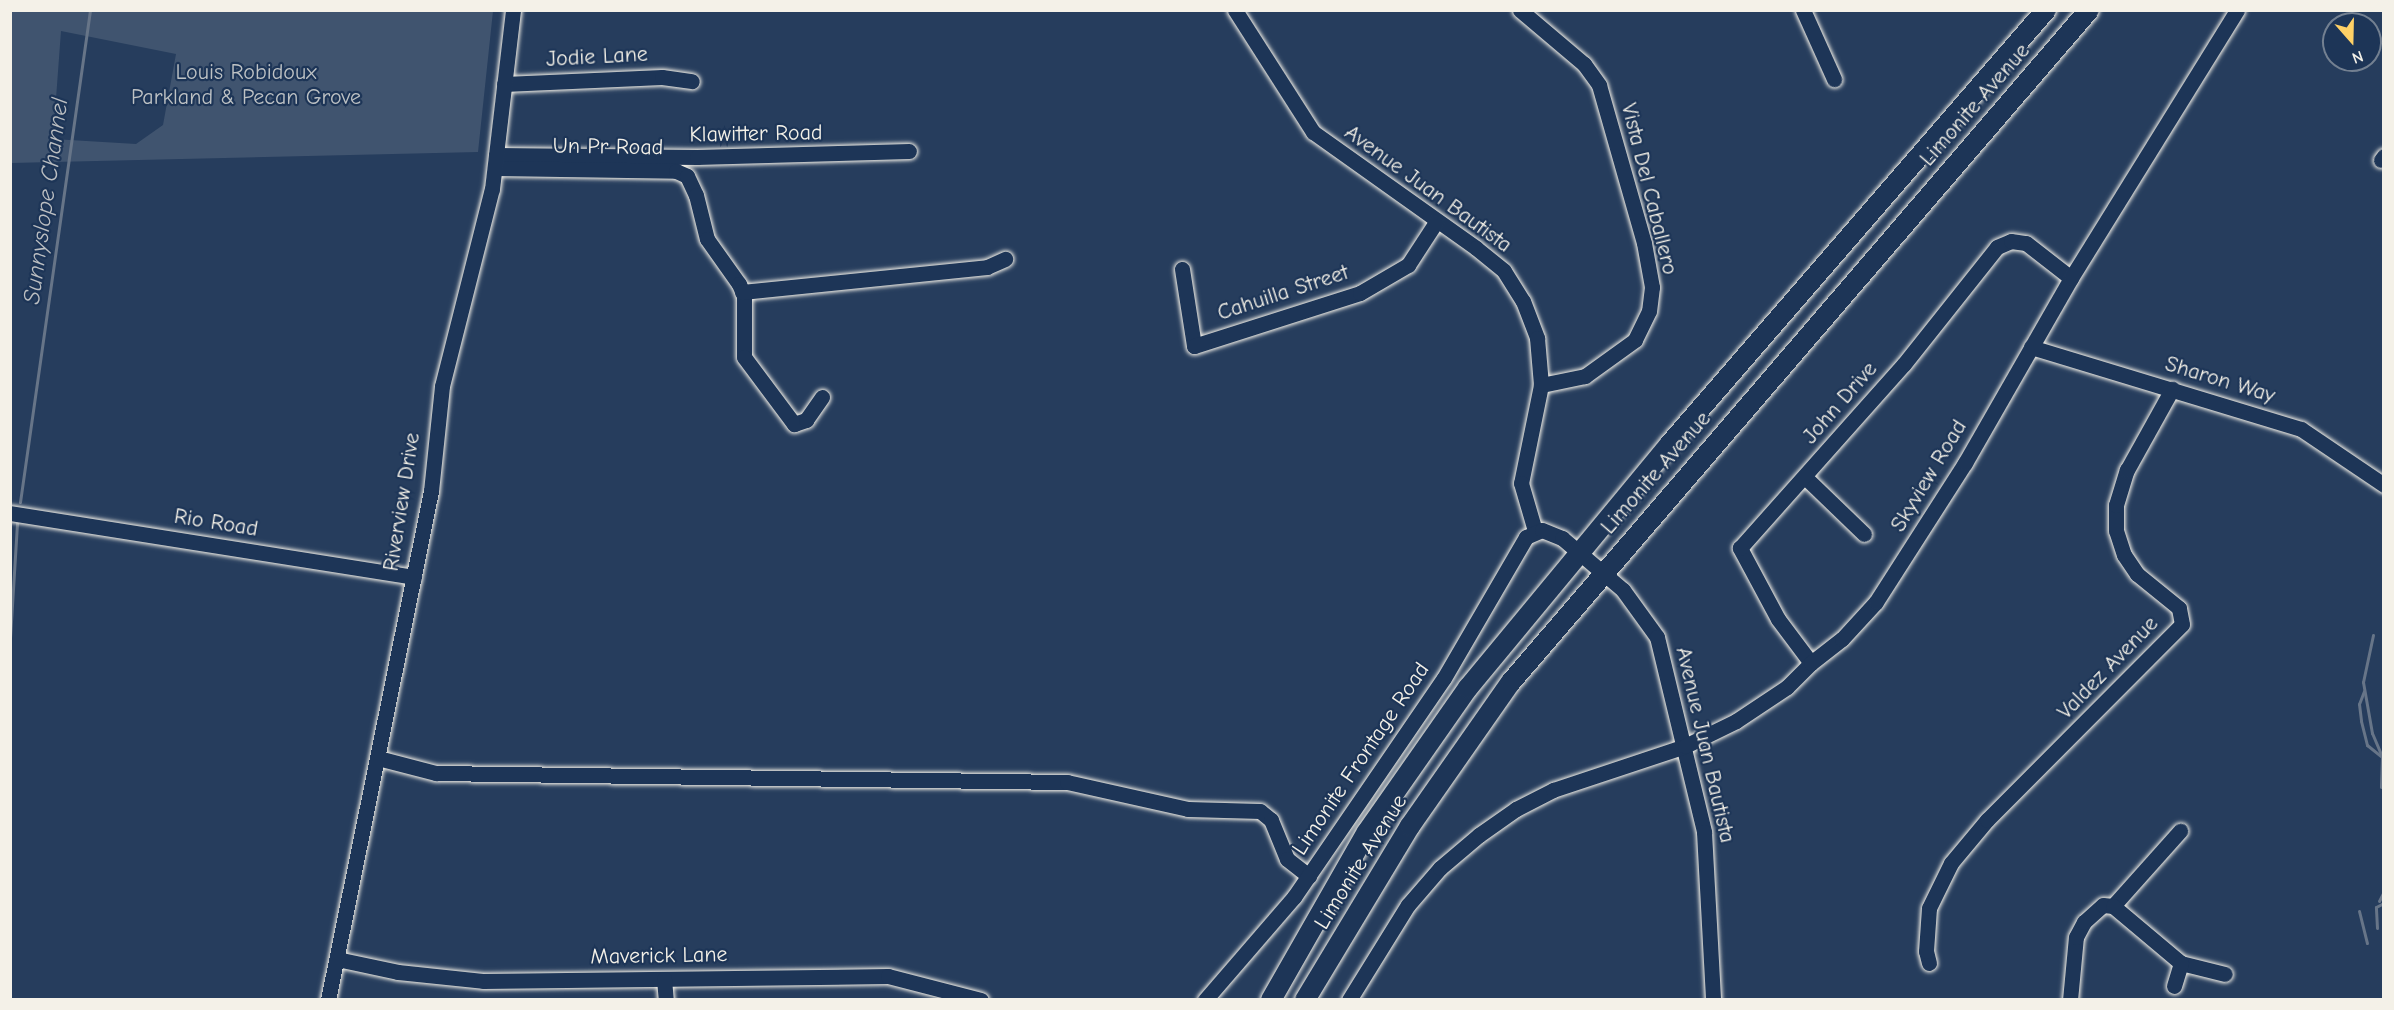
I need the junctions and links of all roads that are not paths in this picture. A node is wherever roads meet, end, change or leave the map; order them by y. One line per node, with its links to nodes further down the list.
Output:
1 (513, 10): 10 (street, Riverview Drive)
2 (1235, 10): 14 (street, Avenue Juan Bautista)
3 (1520, 10): 20 (street, Vista Del Caballero)
4 (1803, 10): 8 (street)
5 (2046, 10): 28 (main road, Limonite Avenue)
6 (2089, 10): 29 (main road, Limonite Avenue)
7 (2237, 10): 17 (street, Skyview Road)
8 (1834, 79)
9 (692, 81): 10 (street, Jodie Lane)
10 (504, 84): 12 (street, Riverview Drive)
11 (909, 151): 13 (street, Klawitter Road)
12 (495, 162): 13 (street, Un Pr Road); 30 (street, Riverview Drive)
13 (680, 165): 18 (street, Un Pr Road)
14 (1436, 222): 16 (street, Cahuilla Street); 20 (street, Avenue Juan Bautista)
15 (1005, 259): 18 (street)
16 (1182, 269)
17 (2071, 278): 19 (street, Skyview Road); 23 (street, John Drive)
18 (742, 292): 22 (street)
19 (2031, 347): 21 (street, Sharon Way); 31 (street, Skyview Road)
20 (1541, 385): 26 (street, Avenue Juan Bautista)
21 (2172, 389): 24 (street, Sharon Way); 38 (street, Valdez Avenue)
22 (822, 397)
23 (1805, 477): 27 (street); 31 (street, John Drive)
24 (2384, 485)
25 (11, 513): 30 (street, Rio Road)
26 (1535, 531): 28 (street, Avenue Juan Bautista); 35 (street, Limonite Frontage Road)
27 (1864, 534)
28 (1577, 553): 29 (street, Avenue Juan Bautista); 47 (main road, Limonite Avenue)
29 (1602, 572): 32 (street, Avenue Juan Bautista); 48 (main road, Limonite Avenue)
30 (414, 577): 33 (street, Riverview Drive)
31 (1810, 663): 32 (street, Skyview Road)
32 (1685, 746): 49 (street, Skyview Road); 50 (street, Avenue Juan Bautista)
33 (378, 758): 35 (street); 37 (street, Riverview Drive)
34 (2180, 831): 36 (street)
35 (1309, 876): 46 (street, Limonite Frontage Road)
36 (2113, 906): 39 (street); 51 (street)
37 (337, 959): 41 (street, Maverick Lane); 43 (street, Riverview Drive)
38 (1929, 963)
39 (2181, 963): 40 (street); 42 (street)
40 (2226, 974)
41 (664, 979): 44 (street); 45 (street, Maverick Lane)
42 (2174, 986)
43 (328, 999)
44 (666, 999)
45 (981, 999)
46 (1205, 999)
47 (1271, 999)
48 (1305, 999)
49 (1349, 999)
50 (1713, 999)
51 (2070, 999)

